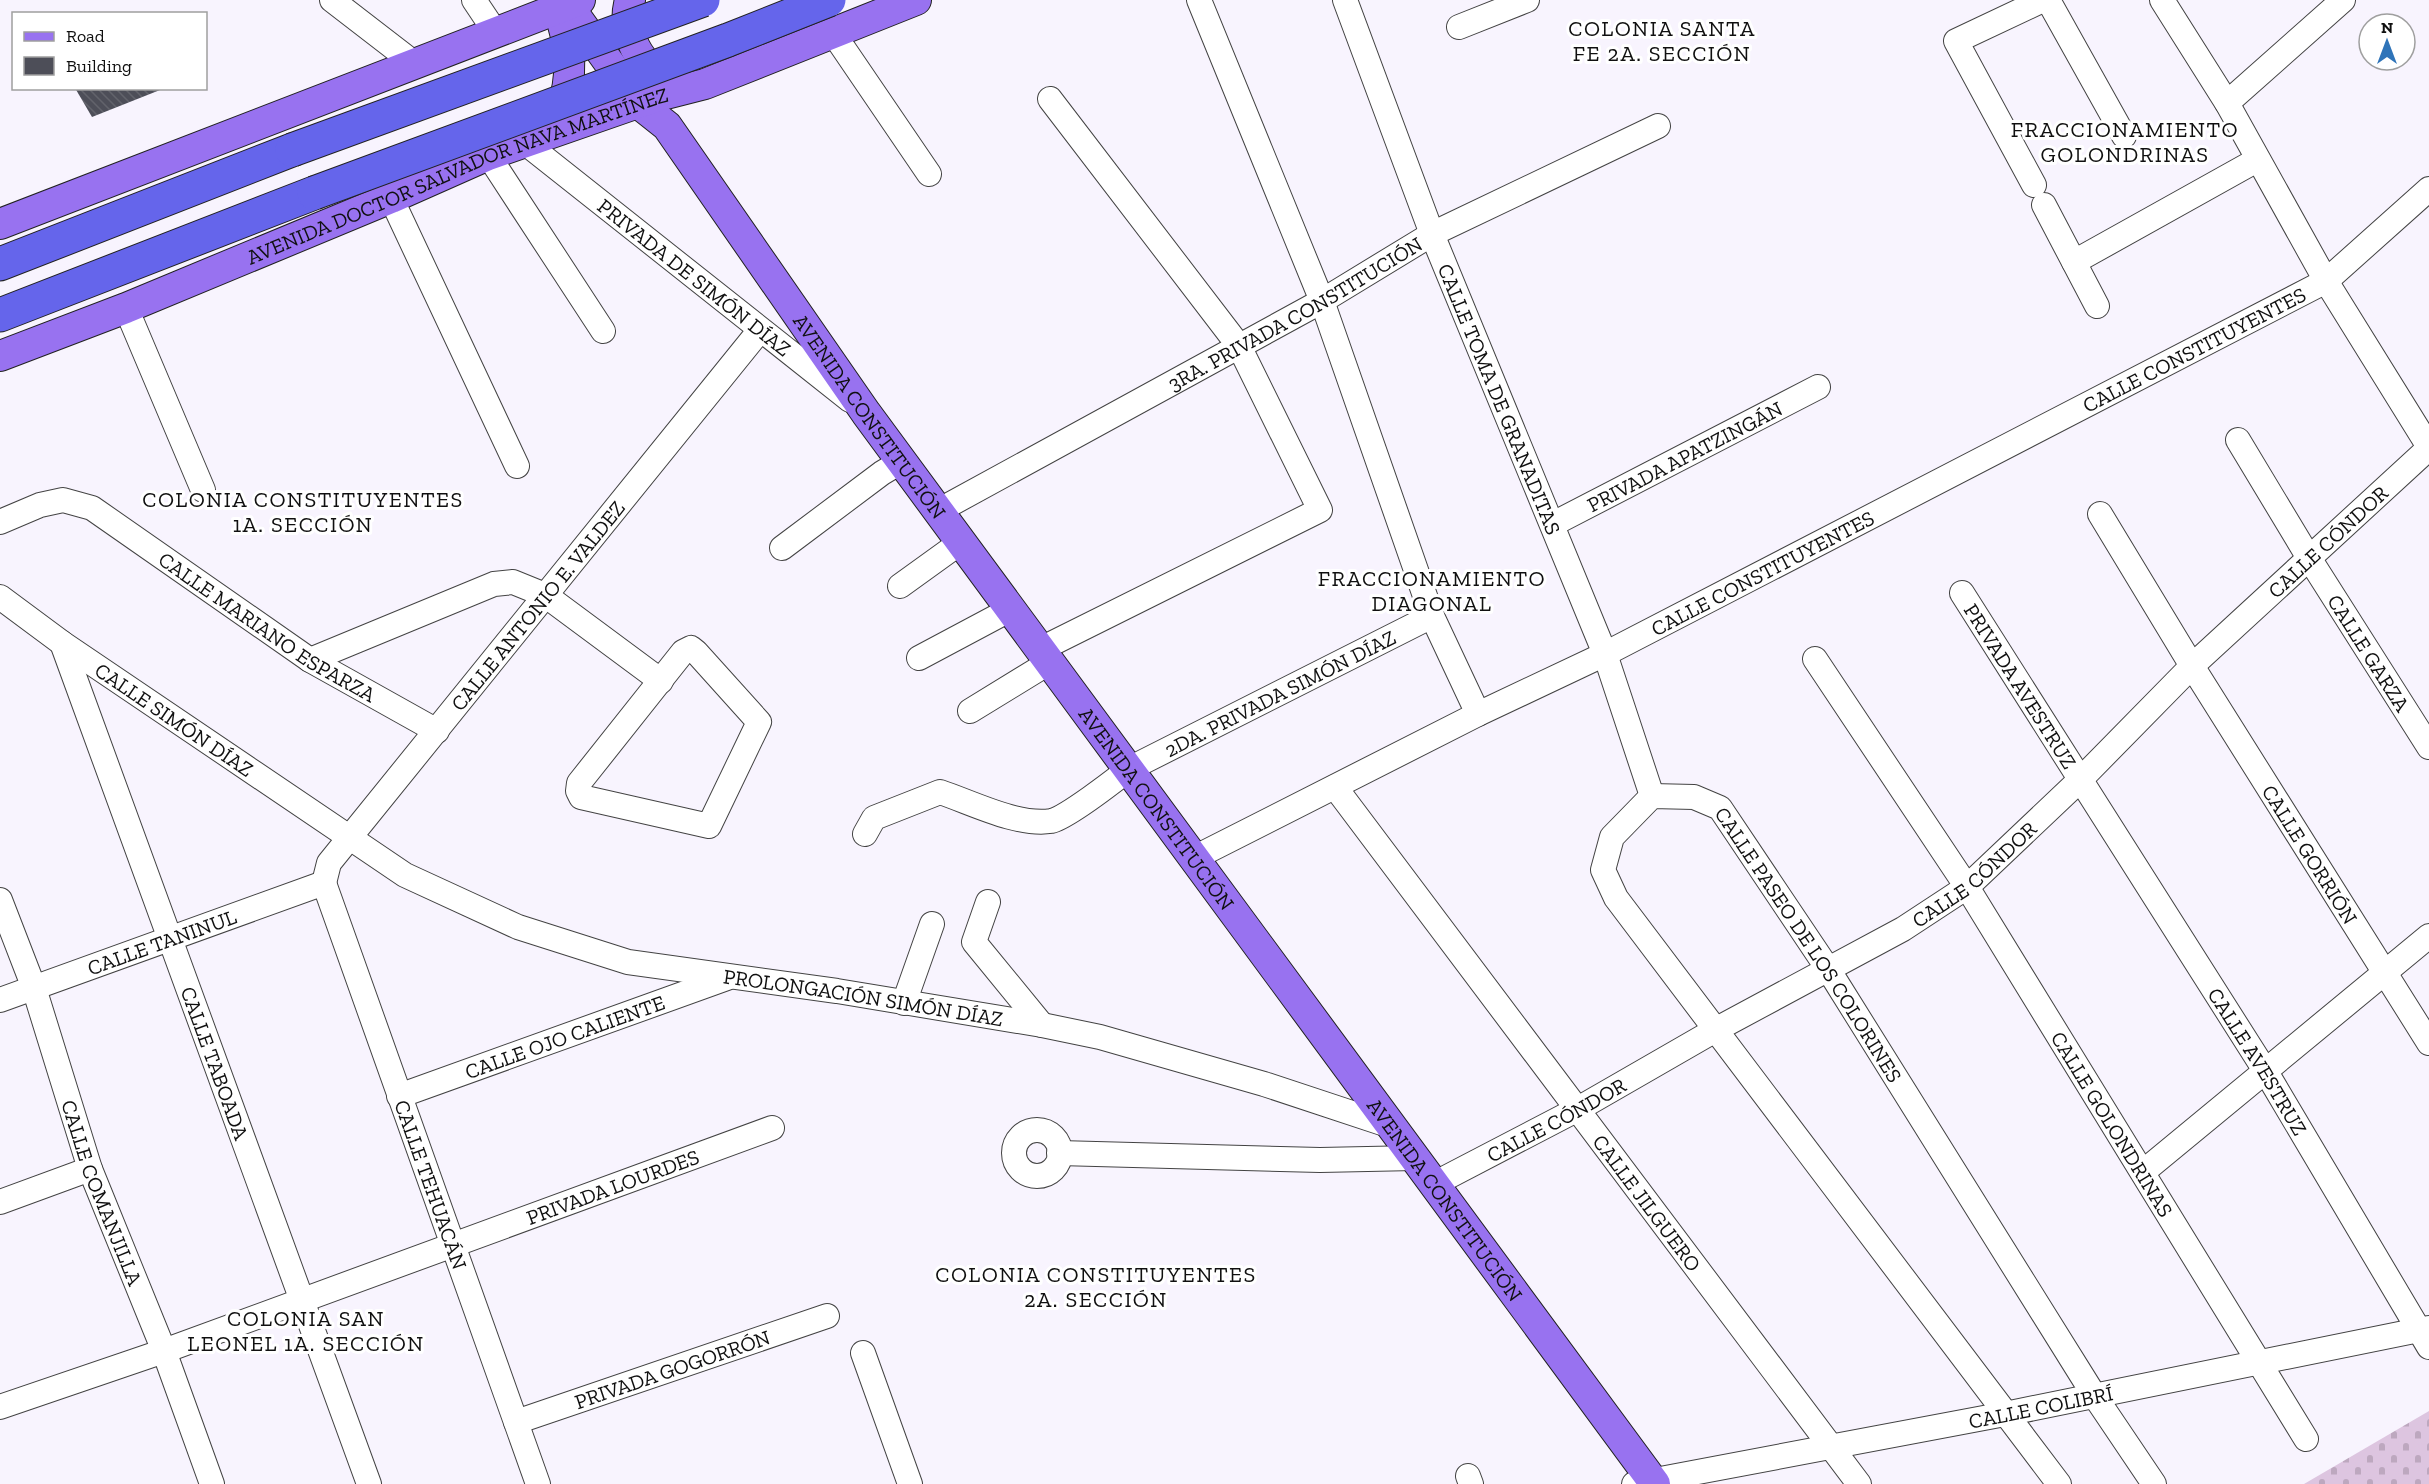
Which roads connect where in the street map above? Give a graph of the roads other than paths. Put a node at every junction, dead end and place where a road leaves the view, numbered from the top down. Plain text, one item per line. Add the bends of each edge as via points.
1 (332, 0) edge
2 (474, 0) edge
3 (630, 0) edge
4 (704, 0) edge
5 (829, 0) edge
6 (916, 0) edge
7 (1198, 0) edge
8 (1345, 0) edge
9 (1527, 0) edge
10 (2043, 0) edge
11 (2048, 0) edge
12 (2162, 0) edge
13 (2343, 0) edge
14 (563, 4) edge
15 (1459, 27) dead end
16 (496, 33) junction
17 (834, 33) junction
18 (415, 64) junction
19 (705, 84) junction
20 (1050, 99) dead end
21 (648, 100) junction
22 (2228, 104) junction
23 (1658, 126) dead end
24 (2124, 136) dead end
25 (533, 138) junction
26 (488, 154) junction
27 (2258, 160) junction
28 (929, 174) dead end
29 (2429, 189) edge
30 (391, 198) junction
31 (0, 224) edge
32 (1432, 234) junction
33 (2074, 262) junction
34 (0, 264) edge
35 (2326, 281) junction
36 (1322, 301) junction
37 (2097, 306) dead end
38 (126, 308) junction
39 (0, 315) edge
40 (760, 330) junction
41 (603, 331) dead end
42 (1239, 346) junction
43 (0, 356) edge
44 (1818, 387) dead end
45 (866, 413) junction
46 (2238, 440) dead end
47 (2429, 447) edge
48 (902, 461) junction
49 (517, 466) dead end
50 (203, 489) dead end
51 (939, 511) junction
52 (2100, 514) dead end
53 (0, 522) edge
54 (1553, 524) junction
55 (961, 542) junction
56 (782, 548) dead end
57 (2309, 558) junction
58 (900, 586) dead end
59 (1962, 593) dead end
60 (545, 595) junction
61 (0, 597) edge
62 (1011, 609) junction
63 (1432, 616) junction
64 (62, 643) junction
65 (1605, 654) junction
66 (1045, 656) junction
67 (919, 658) dead end
68 (1815, 659) dead end
69 (310, 660) junction
70 (2192, 666) junction
71 (661, 681) junction
72 (970, 711) dead end
73 (1478, 714) junction
74 (437, 731) junction
75 (2429, 747) edge
76 (1129, 769) junction
77 (2082, 778) junction
78 (1335, 787) junction
79 (1652, 796) junction
80 (865, 834) dead end
81 (350, 839) junction
82 (1194, 858) junction
83 (324, 884) junction
84 (1967, 887) junction
85 (0, 900) edge
86 (988, 902) dead end
87 (932, 924) dead end
88 (2429, 936) edge
89 (170, 938) junction
90 (1828, 969) junction
91 (2384, 973) junction
92 (729, 977) junction
93 (34, 988) junction
94 (0, 1000) edge
95 (904, 1003) junction
96 (1042, 1025) junction
97 (1716, 1029) junction
98 (2429, 1043) edge
99 (2266, 1072) junction
100 (399, 1096) junction
101 (1578, 1109) junction
102 (1391, 1126) junction
103 (772, 1128) dead end
104 (1059, 1153) dead end
105 (1415, 1158) junction
106 (90, 1169) junction
107 (2143, 1172) junction
108 (1434, 1184) junction
109 (0, 1202) edge
110 (453, 1245) junction
111 (302, 1301) junction
112 (827, 1316) dead end
113 (2426, 1335) edge
114 (164, 1351) junction
115 (862, 1353) dead end
116 (2259, 1361) junction
117 (2094, 1395) junction
118 (0, 1407) edge
119 (2005, 1414) junction
120 (516, 1422) junction
121 (2306, 1439) dead end
122 (1832, 1447) junction
123 (1647, 1483) edge
124 (212, 1484) edge
125 (369, 1484) edge
126 (538, 1484) edge
127 (910, 1484) edge
128 (1858, 1484) edge
129 (2059, 1484) edge
130 (2154, 1484) edge

1 - 18 street
2 - 16 street
3 - 19 main road via 628,30 635,49 648,65 664,76
4 - 34 highway, bridge via 292,150
5 - 39 highway, AVENIDA DOCTOR SALVADOR NAVA MARTÍNEZ, bridge
6 - 17 main road, AVENIDA DOCTOR SALVADOR NAVA MARTÍNEZ
7 - 36 street
8 - 32 street, CALLE TOMA DE GRANADITAS
9 - 15 street
10 - 33 street via 1956,42
11 - 24 street
12 - 22 street
13 - 22 street
14 - 16 main road
14 - 21 main road, AVENIDA CONSTITUCIÓN
14 - 25 main road via 570,55 568,80 561,111
16 - 18 main road
17 - 19 main road, AVENIDA DOCTOR SALVADOR NAVA MARTÍNEZ
17 - 28 street
18 - 31 main road
19 - 21 main road, AVENIDA DOCTOR SALVADOR NAVA MARTÍNEZ
20 - 42 street
21 - 25 main road, AVENIDA DOCTOR SALVADOR NAVA MARTÍNEZ
21 - 45 main road, AVENIDA CONSTITUCIÓN
22 - 27 street
23 - 32 street, 3RA. PRIVADA CONSTITUCIÓN
25 - 26 main road, AVENIDA DOCTOR SALVADOR NAVA MARTÍNEZ
25 - 40 street, PRIVADA DE SIMÓN DÍAZ
26 - 30 main road, AVENIDA DOCTOR SALVADOR NAVA MARTÍNEZ
26 - 41 street
27 - 33 street
27 - 35 street
29 - 35 street, CALLE CONSTITUYENTES
30 - 38 main road, AVENIDA DOCTOR SALVADOR NAVA MARTÍNEZ
30 - 49 street
32 - 36 street, 3RA. PRIVADA CONSTITUCIÓN
32 - 54 street, CALLE TOMA DE GRANADITAS
33 - 37 street
35 - 47 street
35 - 65 street, CALLE CONSTITUYENTES
36 - 42 street, 3RA. PRIVADA CONSTITUCIÓN
36 - 63 street
38 - 43 main road, AVENIDA DOCTOR SALVADOR NAVA MARTÍNEZ
38 - 50 street
40 - 45 street, PRIVADA DE SIMÓN DÍAZ
40 - 60 street, CALLE ANTONIO E. VALDEZ
42 - 51 street, 3RA. PRIVADA CONSTITUCIÓN
42 - 66 street via 1320,510
44 - 54 street, PRIVADA APATZINGÁN
45 - 48 main road, AVENIDA CONSTITUCIÓN
46 - 57 street, CALLE GARZA
47 - 57 street, CALLE CÓNDOR
48 - 51 main road, AVENIDA CONSTITUCIÓN
48 - 56 street
51 - 55 main road, AVENIDA CONSTITUCIÓN
52 - 70 street, CALLE GORRIÓN
53 - 69 street, CALLE MARIANO ESPARZA via 63,500 92,508
54 - 65 street, CALLE TOMA DE GRANADITAS
55 - 58 street
55 - 62 main road, AVENIDA CONSTITUCIÓN
57 - 70 street, CALLE CÓNDOR
57 - 75 street, CALLE GARZA
59 - 77 street, PRIVADA AVESTRUZ
60 - 69 street via 513,582 494,584
60 - 71 street
60 - 74 street, CALLE ANTONIO E. VALDEZ
61 - 64 street, CALLE SIMÓN DÍAZ
62 - 66 main road, AVENIDA CONSTITUCIÓN
62 - 67 street
63 - 73 street
63 - 76 street, 2DA. PRIVADA SIMÓN DÍAZ
64 - 81 street, CALLE SIMÓN DÍAZ
64 - 89 street, CALLE TABOADA
65 - 73 street, CALLE CONSTITUYENTES
65 - 79 street, CALLE TOMA DE GRANADITAS
66 - 72 street
66 - 76 main road, AVENIDA CONSTITUCIÓN
68 - 84 street, CALLE GOLONDRINAS
69 - 74 street, CALLE MARIANO ESPARZA
70 - 77 street, CALLE CÓNDOR
70 - 91 street, CALLE GORRIÓN
71 - 71 street via 579,783 578,791 581,797 709,826 759,722 690,648
73 - 78 street, CALLE CONSTITUYENTES
74 - 81 street, CALLE ANTONIO E. VALDEZ
76 - 80 street, 2DA. PRIVADA SIMÓN DÍAZ via 1054,821 1024,821 940,792 874,818
76 - 82 main road, AVENIDA CONSTITUCIÓN
77 - 84 street, CALLE CÓNDOR
77 - 99 street, CALLE AVESTRUZ
78 - 82 street, CALLE CONSTITUYENTES
78 - 101 street, CALLE JILGUERO
79 - 90 street, CALLE PASEO DE LOS COLORINES via 1694,797 1720,808
79 - 97 street via 1612,837 1603,870 1616,898
81 - 83 street, CALLE ANTONIO E. VALDEZ via 329,863
81 - 92 street, PROLONGACIÓN SIMÓN DÍAZ via 405,874 518,927 628,962
82 - 102 main road, AVENIDA CONSTITUCIÓN
83 - 89 street, CALLE TANINUL
83 - 100 street, CALLE TEHUACÁN
84 - 90 street, CALLE CÓNDOR via 1903,929
84 - 107 street, CALLE GOLONDRINAS
85 - 93 street, CALLE COMANJILLA
86 - 96 street via 974,942
87 - 95 street
88 - 91 street
89 - 93 street, CALLE TANINUL
89 - 111 street, CALLE TABOADA
90 - 97 street, CALLE CÓNDOR
90 - 117 street, CALLE PASEO DE LOS COLORINES
91 - 98 street, CALLE GORRIÓN
91 - 99 street
92 - 95 street, PROLONGACIÓN SIMÓN DÍAZ
92 - 100 street, CALLE OJO CALIENTE
93 - 94 street, CALLE TANINUL
93 - 106 street, CALLE COMANJILLA
95 - 96 street, PROLONGACIÓN SIMÓN DÍAZ
96 - 102 street, PROLONGACIÓN SIMÓN DÍAZ via 1100,1037 1264,1084
97 - 101 street, CALLE CÓNDOR
97 - 119 street
99 - 107 street
99 - 113 street, CALLE AVESTRUZ
100 - 110 street, CALLE TEHUACÁN
101 - 108 street, CALLE CÓNDOR
101 - 122 street, CALLE JILGUERO
102 - 105 main road, AVENIDA CONSTITUCIÓN
103 - 110 street, PRIVADA LOURDES
104 - 105 street via 1320,1160
105 - 108 main road, AVENIDA CONSTITUCIÓN
106 - 109 street
106 - 114 street, CALLE COMANJILLA
107 - 116 street, CALLE GOLONDRINAS
108 - 123 main road, AVENIDA CONSTITUCIÓN
110 - 111 street, PRIVADA LOURDES
110 - 120 street, CALLE TEHUACÁN
111 - 114 street, PRIVADA LOURDES
111 - 125 street, CALLE TABOADA
112 - 120 street, PRIVADA GOGORRÓN
113 - 116 street, CALLE COLIBRÍ
114 - 118 street, PRIVADA LOURDES
114 - 124 street, CALLE COMANJILLA
115 - 127 street
116 - 117 street, CALLE COLIBRÍ
116 - 121 street, CALLE GOLONDRINAS
117 - 119 street, CALLE COLIBRÍ
117 - 130 street, CALLE PASEO DE LOS COLORINES
119 - 122 street, CALLE COLIBRÍ
119 - 129 street
120 - 126 street, CALLE TEHUACÁN
122 - 123 street, CALLE COLIBRÍ
122 - 128 street, CALLE JILGUERO

